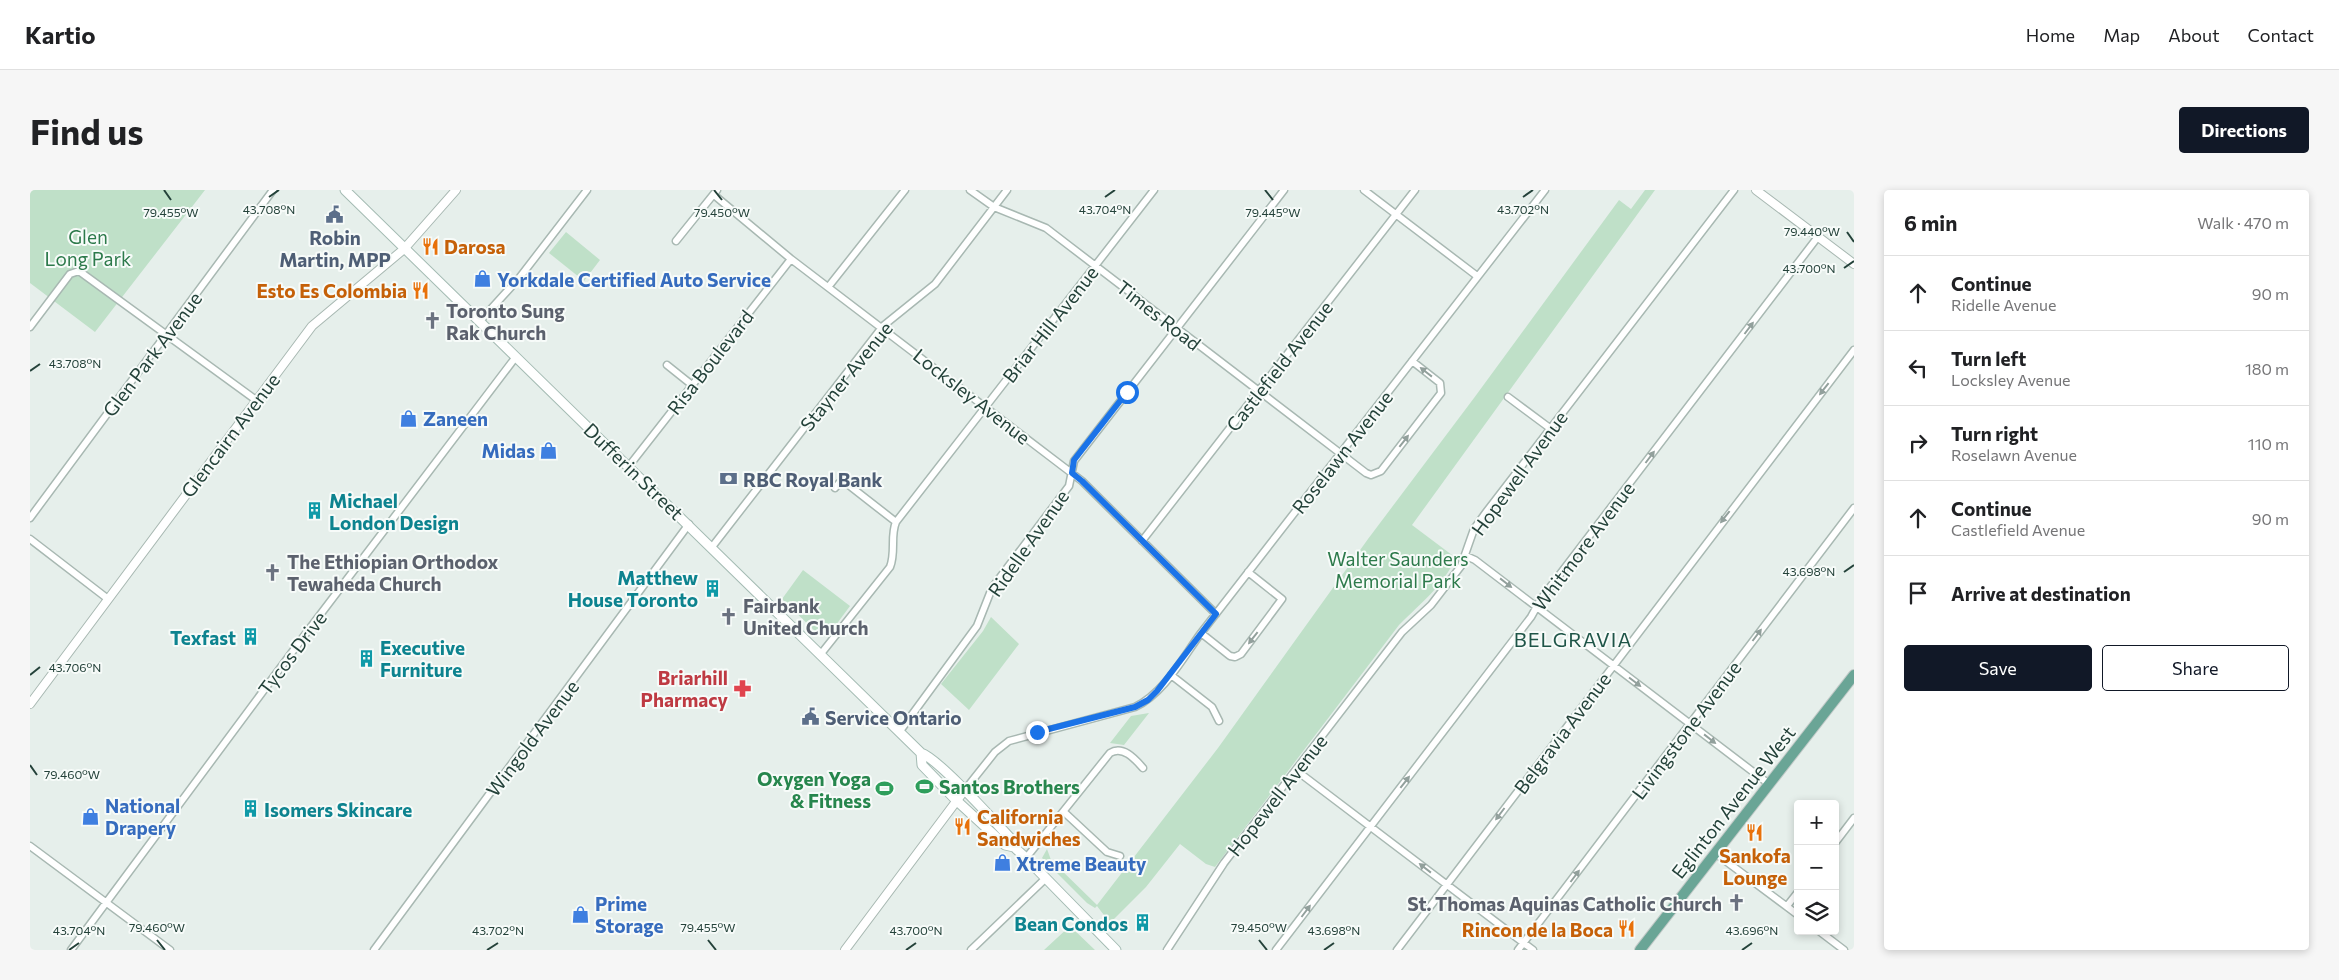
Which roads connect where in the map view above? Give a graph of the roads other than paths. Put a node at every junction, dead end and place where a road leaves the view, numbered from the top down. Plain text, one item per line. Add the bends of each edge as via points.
1 (273, 190) edge
2 (345, 190) edge
3 (456, 190) edge
4 (587, 190) edge
5 (905, 190) edge
6 (970, 190) edge
7 (1007, 190) edge
8 (1154, 190) edge
9 (1284, 190) edge
10 (1364, 190) edge
11 (1415, 190) edge
12 (1545, 190) edge
13 (1734, 190) edge
14 (1756, 190) edge
15 (716, 192) edge
16 (994, 207) junction
17 (1396, 215) junction
18 (1818, 238) junction
19 (676, 241) dead end
20 (404, 249) junction
21 (791, 259) junction
22 (1854, 264) edge
23 (1095, 266) junction
24 (1477, 276) junction
25 (829, 286) junction
26 (480, 321) junction
27 (882, 326) junction
28 (30, 327) edge
29 (1176, 329) junction
30 (166, 334) junction
31 (1854, 350) edge
32 (515, 358) junction
33 (1412, 361) junction
34 (666, 365) dead end
35 (692, 385) junction
36 (1259, 392) junction
37 (1508, 397) dead end
38 (256, 400) junction
39 (986, 407) junction
40 (1551, 429) junction
41 (1340, 454) junction
42 (629, 466) junction
43 (1072, 473) junction
44 (835, 488) dead end
45 (1854, 508) edge
46 (30, 518) edge
47 (896, 522) junction
48 (689, 524) junction
49 (30, 539) edge
50 (1142, 541) junction
51 (712, 547) junction
52 (1466, 556) junction
53 (1248, 572) junction
54 (108, 599) junction
55 (1536, 607) junction
56 (1216, 614) junction
57 (1201, 633) junction
58 (820, 654) junction
59 (1613, 665) junction
60 (1171, 675) junction
61 (1854, 675) edge
62 (30, 704) edge
63 (1219, 721) dead end
64 (1691, 724) junction
65 (900, 731) junction
66 (921, 753) junction
67 (1144, 768) dead end
68 (1297, 771) junction
69 (1768, 784) junction
70 (964, 791) junction
71 (957, 801) junction
72 (1064, 812) junction
73 (1854, 818) edge
74 (1371, 826) junction
75 (1839, 838) edge
76 (30, 846) edge
77 (1014, 847) junction
78 (1715, 853) junction
79 (1120, 856) dead end
80 (1026, 858) junction
81 (1045, 879) junction
82 (1447, 884) junction
83 (1794, 897) edge
84 (108, 904) junction
85 (1787, 906) junction
86 (1794, 912) edge
87 (1824, 935) edge
88 (1524, 943) junction
89 (72, 950) edge
90 (170, 950) edge
91 (374, 950) edge
92 (846, 950) edge
93 (971, 950) edge
94 (1116, 950) edge
95 (1168, 950) edge
96 (1276, 950) edge
97 (1397, 950) edge
98 (1518, 950) edge
99 (1533, 950) edge
100 (1640, 950) edge
101 (1844, 950) edge

1 - 30 street, Glen Park Avenue
2 - 20 main road, Dufferin Street
3 - 20 street, Glencairn Avenue
4 - 26 street via 520,277
5 - 25 street
6 - 16 street, Times Road
7 - 16 street, Stayner Avenue
8 - 23 street, Briar Hill Avenue
9 - 29 street, Ridelle Avenue
10 - 17 street
11 - 17 street, Castlefield Avenue
12 - 24 street, Roselawn Avenue
13 - 40 street, Hopewell Avenue
14 - 18 street
15 - 19 street
15 - 21 street, Locksley Avenue
16 - 23 street, Times Road via 1046,228
16 - 27 street, Stayner Avenue via 935,284
17 - 24 street
17 - 36 street, Castlefield Avenue
18 - 22 street
55 -> 18 street, Whitmore Avenue
20 - 26 main road, Dufferin Street
20 - 38 street, Glencairn Avenue via 312,326
21 - 25 street, Locksley Avenue
21 - 35 street, Risa Boulevard
23 - 29 street, Times Road
23 - 39 street, Briar Hill Avenue
24 - 33 street, Roselawn Avenue
25 - 27 street, Locksley Avenue
26 - 32 main road, Dufferin Street
27 - 39 street, Locksley Avenue
27 - 51 street, Stayner Avenue
28 - 30 street via 70,274 79,271
29 - 36 street, Times Road
29 - 43 street, Ridelle Avenue via 1074,460
30 - 38 street
30 - 46 street, Glen Park Avenue
31 -> 59 street, Belgravia Avenue
32 - 42 main road, Dufferin Street
32 - 84 street, Tycos Drive via 307,632
33 - 41 street, Roselawn Avenue
41 -> 33 street, Times Road via 1371,475 1381,471 1441,393 1440,383
34 - 35 street
35 - 42 street, Risa Boulevard
36 - 41 street, Times Road
36 - 50 street, Castlefield Avenue
37 - 40 street
38 - 54 street, Glencairn Avenue
39 - 43 street, Locksley Avenue
39 - 47 street, Briar Hill Avenue
40 - 52 street, Hopewell Avenue via 1474,529
41 - 53 street, Roselawn Avenue
42 - 48 main road, Dufferin Street
43 - 50 street, Locksley Avenue
43 - 65 street, Ridelle Avenue via 1069,486 992,588 977,626
44 - 47 street via 839,483 846,483
64 -> 45 street, Livingstone Avenue
47 - 58 street via 894,556 890,567
48 - 51 main road, Dufferin Street
48 - 91 street, Wingold Avenue
49 - 54 street
50 - 56 street, Locksley Avenue
51 - 58 main road, Dufferin Street
52 -> 55 street
52 - 68 street, Hopewell Avenue via 1442,591 1402,632
53 - 56 street, Roselawn Avenue
53 -> 57 street via 1282,599 1238,656 1230,656
54 - 62 street, Glencairn Avenue
55 - 59 street
74 -> 55 street, Whitmore Avenue
56 - 57 street, Roselawn Avenue
57 - 60 street, Roselawn Avenue
58 - 65 main road, Dufferin Street
59 -> 64 street
59 -> 82 street, Belgravia Avenue
60 - 63 street via 1212,707
60 - 70 street, Roselawn Avenue via 1148,700 1135,707 1009,741 995,752
61 - 69 main road, Eglinton Avenue West
64 -> 69 street
88 -> 64 street, Livingstone Avenue
65 - 66 main road, Dufferin Street
66 - 70 main road, Dufferin Street
66 - 71 main road, Dufferin Street via 922,765
67 - 72 street via 1116,749
68 - 74 street
68 - 95 street, Hopewell Avenue via 1219,871
69 - 78 main road, Eglinton Avenue West
70 - 71 street
70 - 77 main road, Dufferin Street via 1012,840
71 - 77 main road, Dufferin Street via 1005,845
71 - 92 street
72 - 79 street via 1107,852
72 - 80 street
73 - 75 street
82 -> 74 street
96 -> 74 street, Whitmore Avenue
76 - 84 street
77 - 80 main road, Dufferin Street
78 - 85 street
78 - 100 main road, Eglinton Avenue West
80 - 81 main road, Dufferin Street
81 - 93 street
81 - 94 main road, Dufferin Street
82 - 88 street
82 - 97 street, Belgravia Avenue
83 - 85 street
84 - 89 street, Tycos Drive
84 - 90 street
85 - 86 street
87 - 101 street
88 - 98 street, Livingstone Avenue
88 - 99 street

